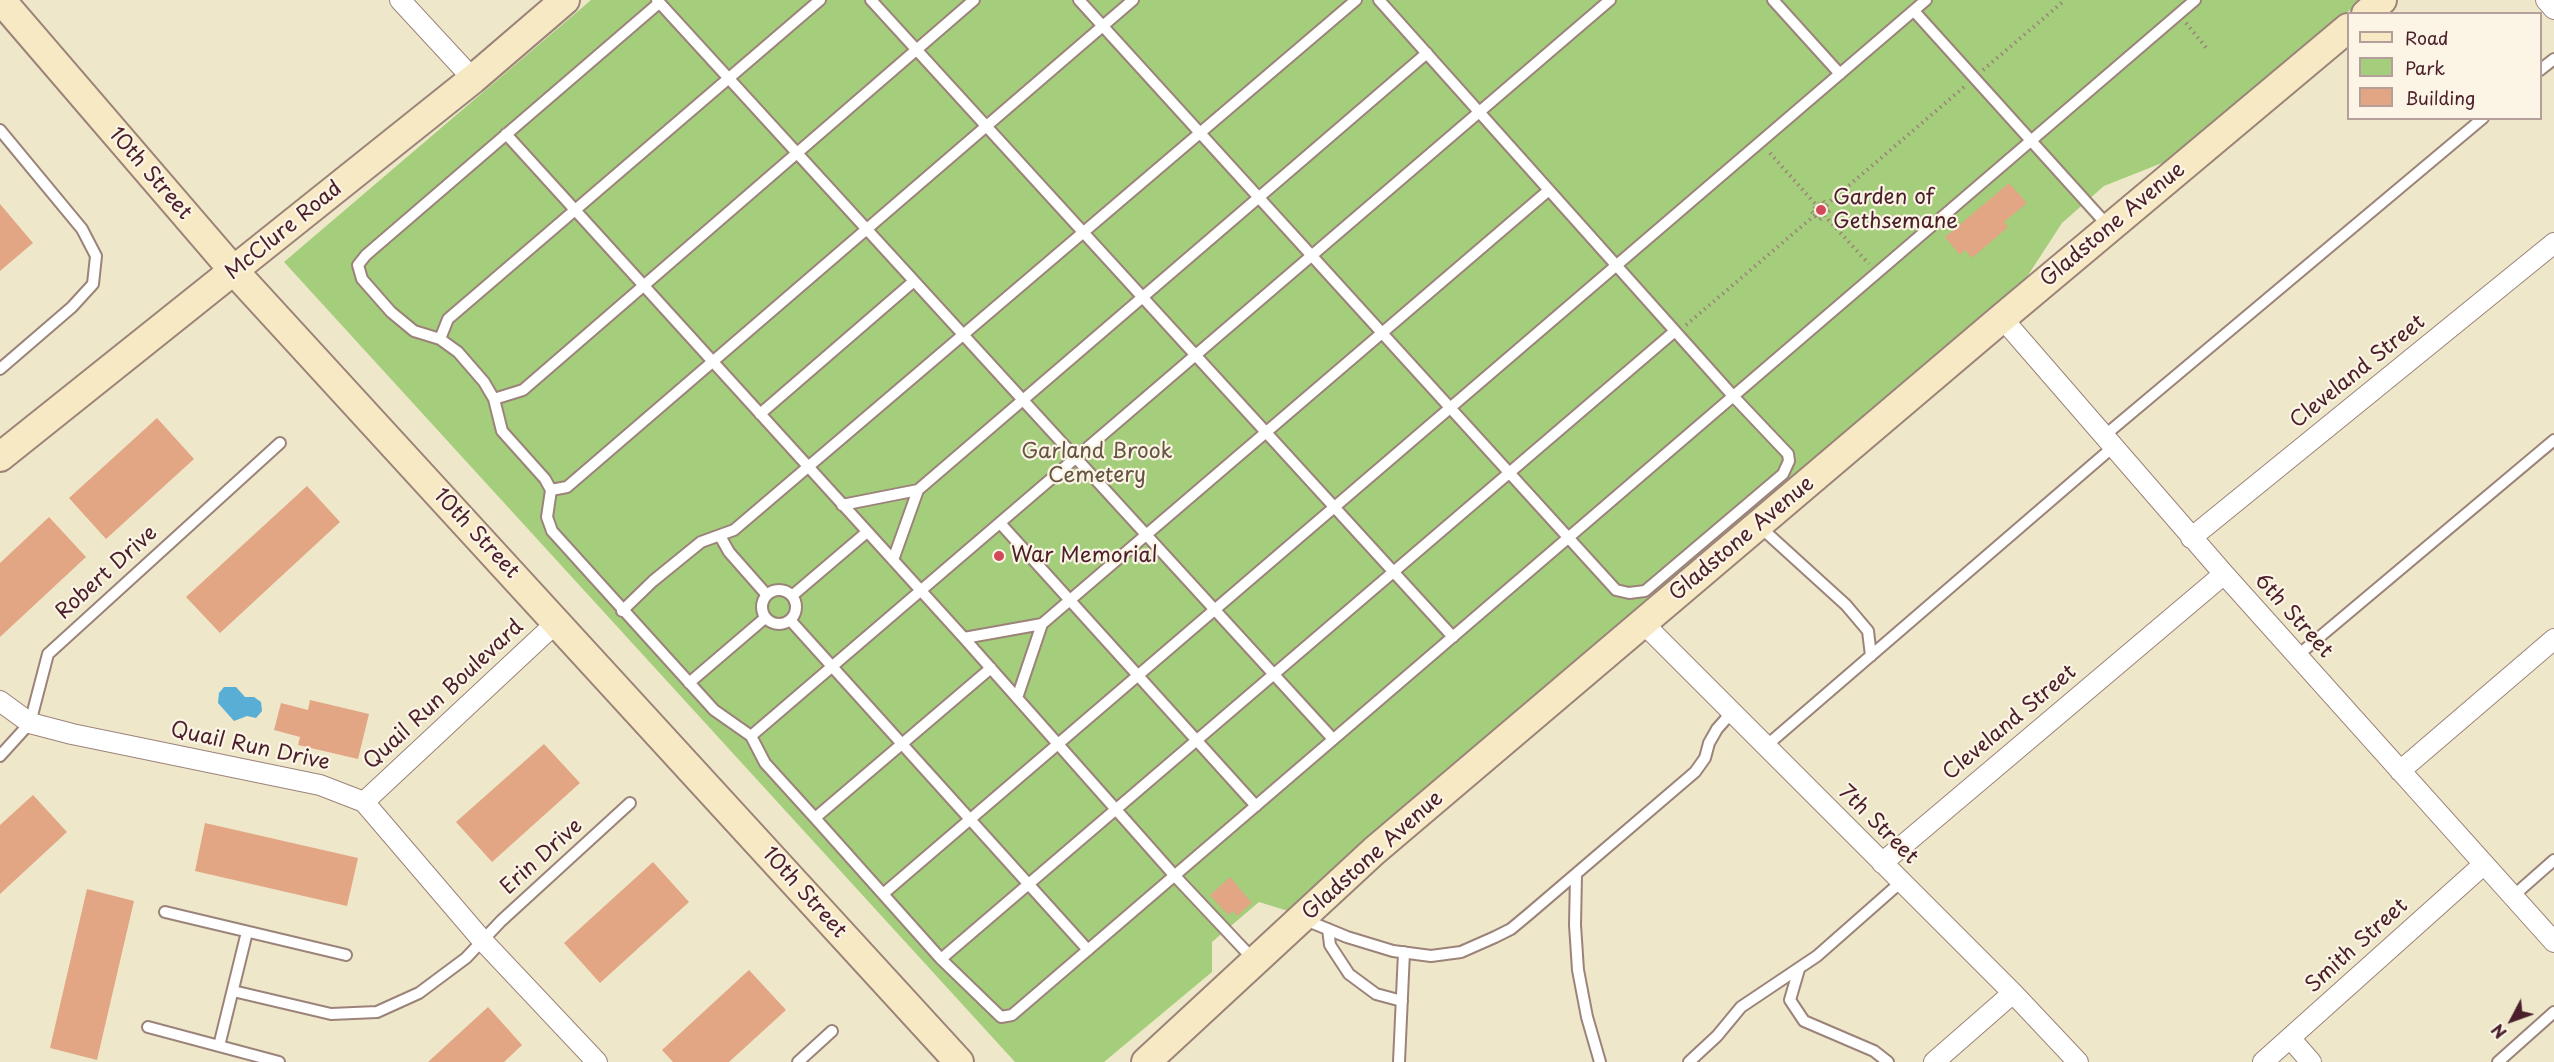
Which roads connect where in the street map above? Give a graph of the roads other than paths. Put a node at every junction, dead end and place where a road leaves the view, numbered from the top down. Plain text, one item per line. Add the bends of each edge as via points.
1 (1, 0) edge
2 (400, 0) edge
3 (565, 0) edge
4 (819, 0) edge
5 (871, 0) edge
6 (974, 0) edge
7 (1079, 0) edge
8 (1133, 0) edge
9 (1356, 0) edge
10 (1379, 0) edge
11 (1610, 0) edge
12 (1773, 0) edge
13 (1926, 0) edge
14 (2195, 0) edge
15 (2382, 0) edge
16 (2546, 0) edge
17 (658, 1) edge
18 (2554, 9) edge
19 (1914, 11) junction
20 (2368, 12) edge
21 (1103, 26) junction
22 (2347, 30) edge
23 (917, 50) junction
24 (1427, 53) junction
25 (2554, 59) edge
26 (2542, 69) edge
27 (1840, 74) junction
28 (728, 78) junction
29 (473, 79) junction
30 (1480, 112) junction
31 (2481, 120) edge
32 (987, 126) junction
33 (0, 130) edge
34 (1200, 132) junction
35 (506, 134) junction
36 (2031, 141) junction
37 (797, 153) junction
38 (1549, 190) junction
39 (1259, 197) junction
40 (574, 210) junction
41 (2109, 227) junction
42 (867, 229) junction
43 (1084, 232) junction
44 (2554, 243) edge
45 (1312, 256) junction
46 (1617, 266) junction
47 (234, 271) junction
48 (914, 281) junction
49 (644, 287) junction
50 (1143, 297) junction
51 (2002, 318) junction
52 (1675, 332) junction
53 (1383, 333) junction
54 (963, 335) junction
55 (440, 339) junction
56 (1196, 355) junction
57 (712, 362) junction
58 (0, 369) edge
59 (1734, 397) junction
60 (494, 399) junction
61 (1022, 400) junction
62 (1452, 408) junction
63 (760, 414) junction
64 (1266, 432) junction
65 (2554, 440) edge
66 (2109, 442) junction
67 (280, 443) dead end
68 (0, 457) edge
69 (1075, 459) junction
70 (808, 468) junction
71 (1510, 472) junction
72 (551, 490) junction
73 (918, 490) junction
74 (842, 505) junction
75 (1335, 507) junction
76 (1000, 524) junction
77 (1757, 525) junction
78 (867, 532) junction
79 (1147, 534) junction
80 (720, 536) junction
81 (1569, 538) junction
82 (2192, 538) junction
83 (893, 560) junction
84 (1394, 572) junction
85 (2224, 574) junction
86 (921, 591) junction
87 (766, 594) junction
88 (793, 595) junction
89 (1070, 601) junction
90 (622, 611) junction
91 (1215, 611) junction
92 (765, 618) junction
93 (791, 621) junction
94 (557, 622) junction
95 (1643, 622) junction
96 (1042, 624) junction
97 (1453, 637) junction
98 (964, 638) junction
99 (2554, 639) edge
100 (1871, 656) junction
101 (2297, 657) junction
102 (832, 667) junction
103 (991, 668) junction
104 (1274, 675) junction
105 (1138, 676) junction
106 (689, 683) junction
107 (1017, 698) junction
108 (0, 701) edge
109 (1732, 712) junction
110 (30, 723) junction
111 (751, 736) junction
112 (1333, 740) junction
113 (1197, 741) junction
114 (902, 744) junction
115 (1059, 744) junction
116 (1766, 746) junction
117 (0, 756) edge
118 (2400, 771) junction
119 (364, 802) junction
120 (630, 803) dead end
121 (1256, 806) junction
122 (1117, 809) junction
123 (815, 818) junction
124 (970, 820) junction
125 (2554, 860) edge
126 (1882, 863) junction
127 (2483, 865) junction
128 (1174, 875) junction
129 (1575, 875) junction
130 (1901, 882) junction
131 (1029, 884) junction
132 (883, 894) junction
133 (2512, 897) junction
134 (165, 912) dead end
135 (1316, 924) junction
136 (247, 932) junction
137 (482, 940) junction
138 (2554, 942) edge
139 (1088, 950) junction
140 (1404, 952) junction
141 (346, 955) dead end
142 (941, 959) junction
143 (1256, 963) junction
144 (1799, 969) junction
145 (233, 991) junction
146 (2013, 993) junction
147 (1401, 1001) junction
148 (2554, 1012) edge
149 (148, 1027) dead end
150 (832, 1031) dead end
151 (2290, 1038) junction
152 (219, 1046) junction
153 (589, 1059) edge
154 (279, 1062) edge
155 (798, 1062) edge
156 (959, 1062) edge
157 (1146, 1062) edge
158 (1399, 1062) edge
159 (1600, 1062) edge
160 (1689, 1062) edge
161 (1888, 1062) edge
162 (1934, 1062) edge
163 (2078, 1062) edge
164 (2263, 1062) edge
165 (2311, 1062) edge
166 (2498, 1062) edge

1 - 47 street, 10th Street
2 - 29 street
3 - 29 street, McClure Road
4 - 28 lane
5 - 23 lane
6 - 23 lane
7 - 21 lane
8 - 21 lane
9 - 34 lane
10 - 24 lane
11 - 30 lane
12 - 27 lane
13 - 19 lane
14 - 36 lane
15 - 20 street
16 - 18 street
17 - 28 lane
17 - 35 lane
19 - 27 lane
19 - 36 lane
21 - 32 lane
21 - 34 lane
22 - 41 street, Gladstone Avenue
23 - 32 lane
23 - 37 lane
24 - 30 lane
24 - 39 lane
25 - 26 lane
27 - 46 lane
28 - 37 lane
28 - 40 lane
29 - 47 street, McClure Road
30 - 38 lane
30 - 45 lane
31 - 66 lane
32 - 42 lane
32 - 43 lane
33 - 58 lane via 82,229 96,256 93,284 72,308
34 - 39 lane
34 - 43 lane
35 - 40 lane
35 - 55 lane via 358,265 362,279 391,312 414,331
36 - 41 lane
36 - 59 lane
37 - 42 lane
37 - 49 lane
38 - 46 lane
38 - 53 lane
39 - 45 lane
39 - 50 lane
40 - 49 lane
40 - 55 lane via 448,320
41 - 51 street, Gladstone Avenue
42 - 48 lane
42 - 57 lane
43 - 50 lane
43 - 54 lane
44 - 82 street, Cleveland Street
45 - 53 lane
45 - 56 lane
46 - 52 lane
46 - 62 lane
47 - 68 street, McClure Road
47 - 94 street, 10th Street
48 - 54 lane
48 - 63 lane
49 - 57 lane
49 - 60 lane via 523,390
50 - 56 lane
50 - 61 lane
51 - 66 street, 6th Street
51 - 77 street, Gladstone Avenue
52 - 59 lane
52 - 71 lane
53 - 62 lane
53 - 64 lane
54 - 61 lane
54 - 70 lane
55 - 60 lane via 458,352
56 - 64 lane
56 - 69 lane
57 - 63 lane
57 - 72 lane via 567,487
59 - 81 lane
59 - 81 lane via 1788,454 1783,474 1645,591 1616,590
60 - 72 lane via 502,431
61 - 69 lane
61 - 73 lane
62 - 71 lane
62 - 75 lane
63 - 70 lane
64 - 75 lane
64 - 79 lane
65 - 101 lane
66 - 82 street, 6th Street
66 - 100 lane
67 - 110 lane, Robert Drive via 48,654
69 - 76 lane
69 - 79 lane
70 - 74 lane
70 - 80 lane via 734,530
71 - 81 lane
71 - 84 lane
72 - 90 lane via 547,517 552,531
73 - 74 lane
73 - 83 lane
74 - 78 lane
75 - 84 lane
75 - 91 lane
76 - 86 lane
76 - 89 lane
77 - 95 street, Gladstone Avenue
77 - 100 lane via 1868,631
78 - 83 lane
78 - 88 lane
79 - 89 lane
79 - 91 lane
80 - 87 lane
80 - 90 lane via 701,542
81 - 97 lane
82 - 85 street, 6th Street
83 - 86 lane
84 - 97 lane
84 - 104 lane
85 - 101 street, 6th Street
85 - 126 street, Cleveland Street
86 - 98 lane
86 - 102 lane
87 - 88 lane via 780,589
87 - 92 lane via 761,606
88 - 93 lane via 797,609
89 - 96 lane
89 - 105 lane
90 - 106 lane
91 - 104 lane
91 - 105 lane
92 - 93 lane via 777,625
92 - 106 lane
93 - 102 lane
94 - 119 street, Quail Run Boulevard
94 - 156 street, 10th Street
95 - 109 street, 7th Street
95 - 135 street, Gladstone Avenue via 1374,851
96 - 98 lane
96 - 107 lane
97 - 112 lane
98 - 103 lane
99 - 118 street
100 - 116 lane
101 - 118 street, 6th Street
102 - 111 lane
102 - 114 lane
103 - 107 lane
103 - 114 lane
104 - 112 lane
104 - 113 lane
105 - 113 lane
105 - 115 lane
106 - 111 lane via 714,710
107 - 115 lane
108 - 110 street, Quail Run Drive
109 - 116 street, 7th Street
109 - 129 lane via 1716,729 1705,758 1695,771
110 - 117 lane, Robert Drive
110 - 119 street, Quail Run Drive via 320,785
111 - 123 lane via 765,763
112 - 121 lane
113 - 121 lane
113 - 122 lane
114 - 123 lane
114 - 124 lane
115 - 122 lane
115 - 124 lane
116 - 126 street, 7th Street
118 - 127 street, 6th Street
119 - 137 street, Quail Run Drive
120 - 137 lane, Erin Drive
121 - 128 lane
122 - 128 lane
122 - 131 lane
123 - 132 lane
124 - 131 lane
124 - 132 lane
125 - 133 lane
126 - 130 street, 7th Street
127 - 133 street, 6th Street
127 - 151 street, Smith Street
128 - 139 lane
128 - 143 lane
129 - 140 lane via 1510,929 1477,946 1447,955
129 - 159 lane via 1578,970
130 - 144 lane
130 - 146 street, 7th Street
131 - 139 lane
131 - 142 lane
132 - 142 lane
133 - 138 street, 6th Street
134 - 136 lane
135 - 140 lane
135 - 143 street, Gladstone Avenue
135 - 147 lane via 1349,974 1376,994
136 - 141 lane
136 - 145 lane
137 - 145 lane, Erin Drive via 466,958 419,993 377,1012 331,1014
137 - 153 street, Quail Run Drive
139 - 142 lane via 1012,1016 1001,1017
140 - 147 lane
143 - 157 street, Gladstone Avenue
144 - 160 lane via 1742,1007
144 - 161 lane via 1790,1000 1804,1021 1874,1051
145 - 152 lane
146 - 162 street
146 - 163 street, 7th Street
147 - 158 lane
148 - 166 lane
149 - 152 lane
150 - 155 lane
151 - 164 street, Smith Street
151 - 165 street
152 - 154 lane

